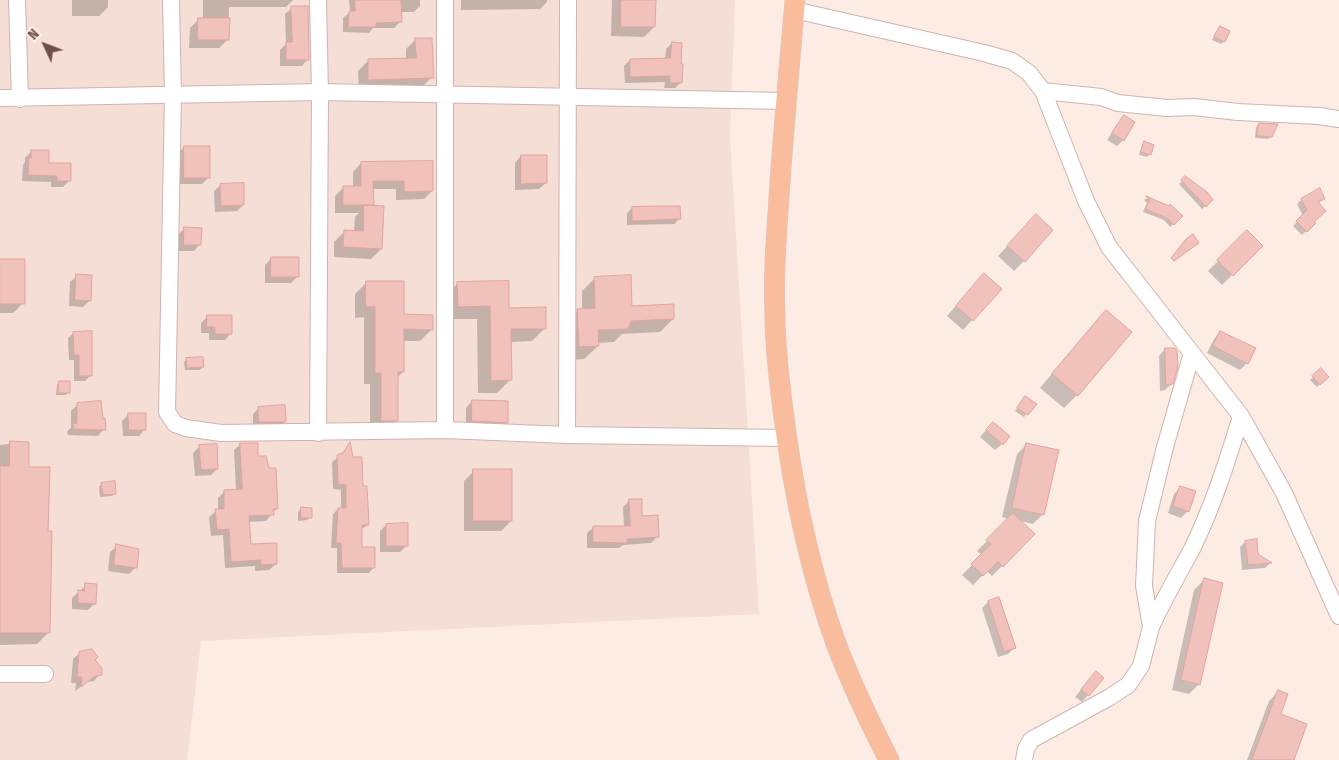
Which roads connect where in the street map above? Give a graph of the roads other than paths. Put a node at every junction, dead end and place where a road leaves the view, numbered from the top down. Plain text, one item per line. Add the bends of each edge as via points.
1 (17, 0) edge
2 (171, 0) edge
3 (318, 0) edge
4 (445, 0) edge
5 (568, 0) edge
6 (795, 5) edge
7 (1043, 91) junction
8 (320, 92) junction
9 (174, 95) junction
10 (445, 95) junction
11 (568, 96) junction
12 (0, 98) edge
13 (20, 98) junction
14 (786, 101) junction
15 (1339, 119) edge
16 (1192, 353) junction
17 (1241, 416) junction
18 (445, 430) junction
19 (318, 433) junction
20 (567, 435) junction
21 (786, 438) junction
22 (1339, 616) edge
23 (1151, 627) junction
24 (0, 674) edge
25 (45, 674) dead end
26 (889, 760) edge
27 (1024, 760) edge

1 - 13 street
2 - 9 street
3 - 8 street
4 - 10 street
5 - 11 street
6 - 7 street via 1012,61 1029,72
6 - 14 main road
7 - 15 street via 1167,108
7 - 16 street via 1086,201 1109,248
8 - 9 street
8 - 10 street
8 - 19 street
9 - 13 street
9 - 19 street via 166,412 175,424 221,433
10 - 11 street
10 - 18 street
11 - 14 street
11 - 20 street
12 - 13 street
14 - 21 main road via 774,298
16 - 17 street
16 - 23 street via 1164,447 1147,521 1144,586
17 - 22 street via 1284,493
17 - 23 street via 1222,480 1192,548
18 - 19 street
18 - 20 street
20 - 21 street
21 - 26 main road via 799,514 837,645
23 - 27 street via 1141,666 1128,685 1032,740
24 - 25 street

